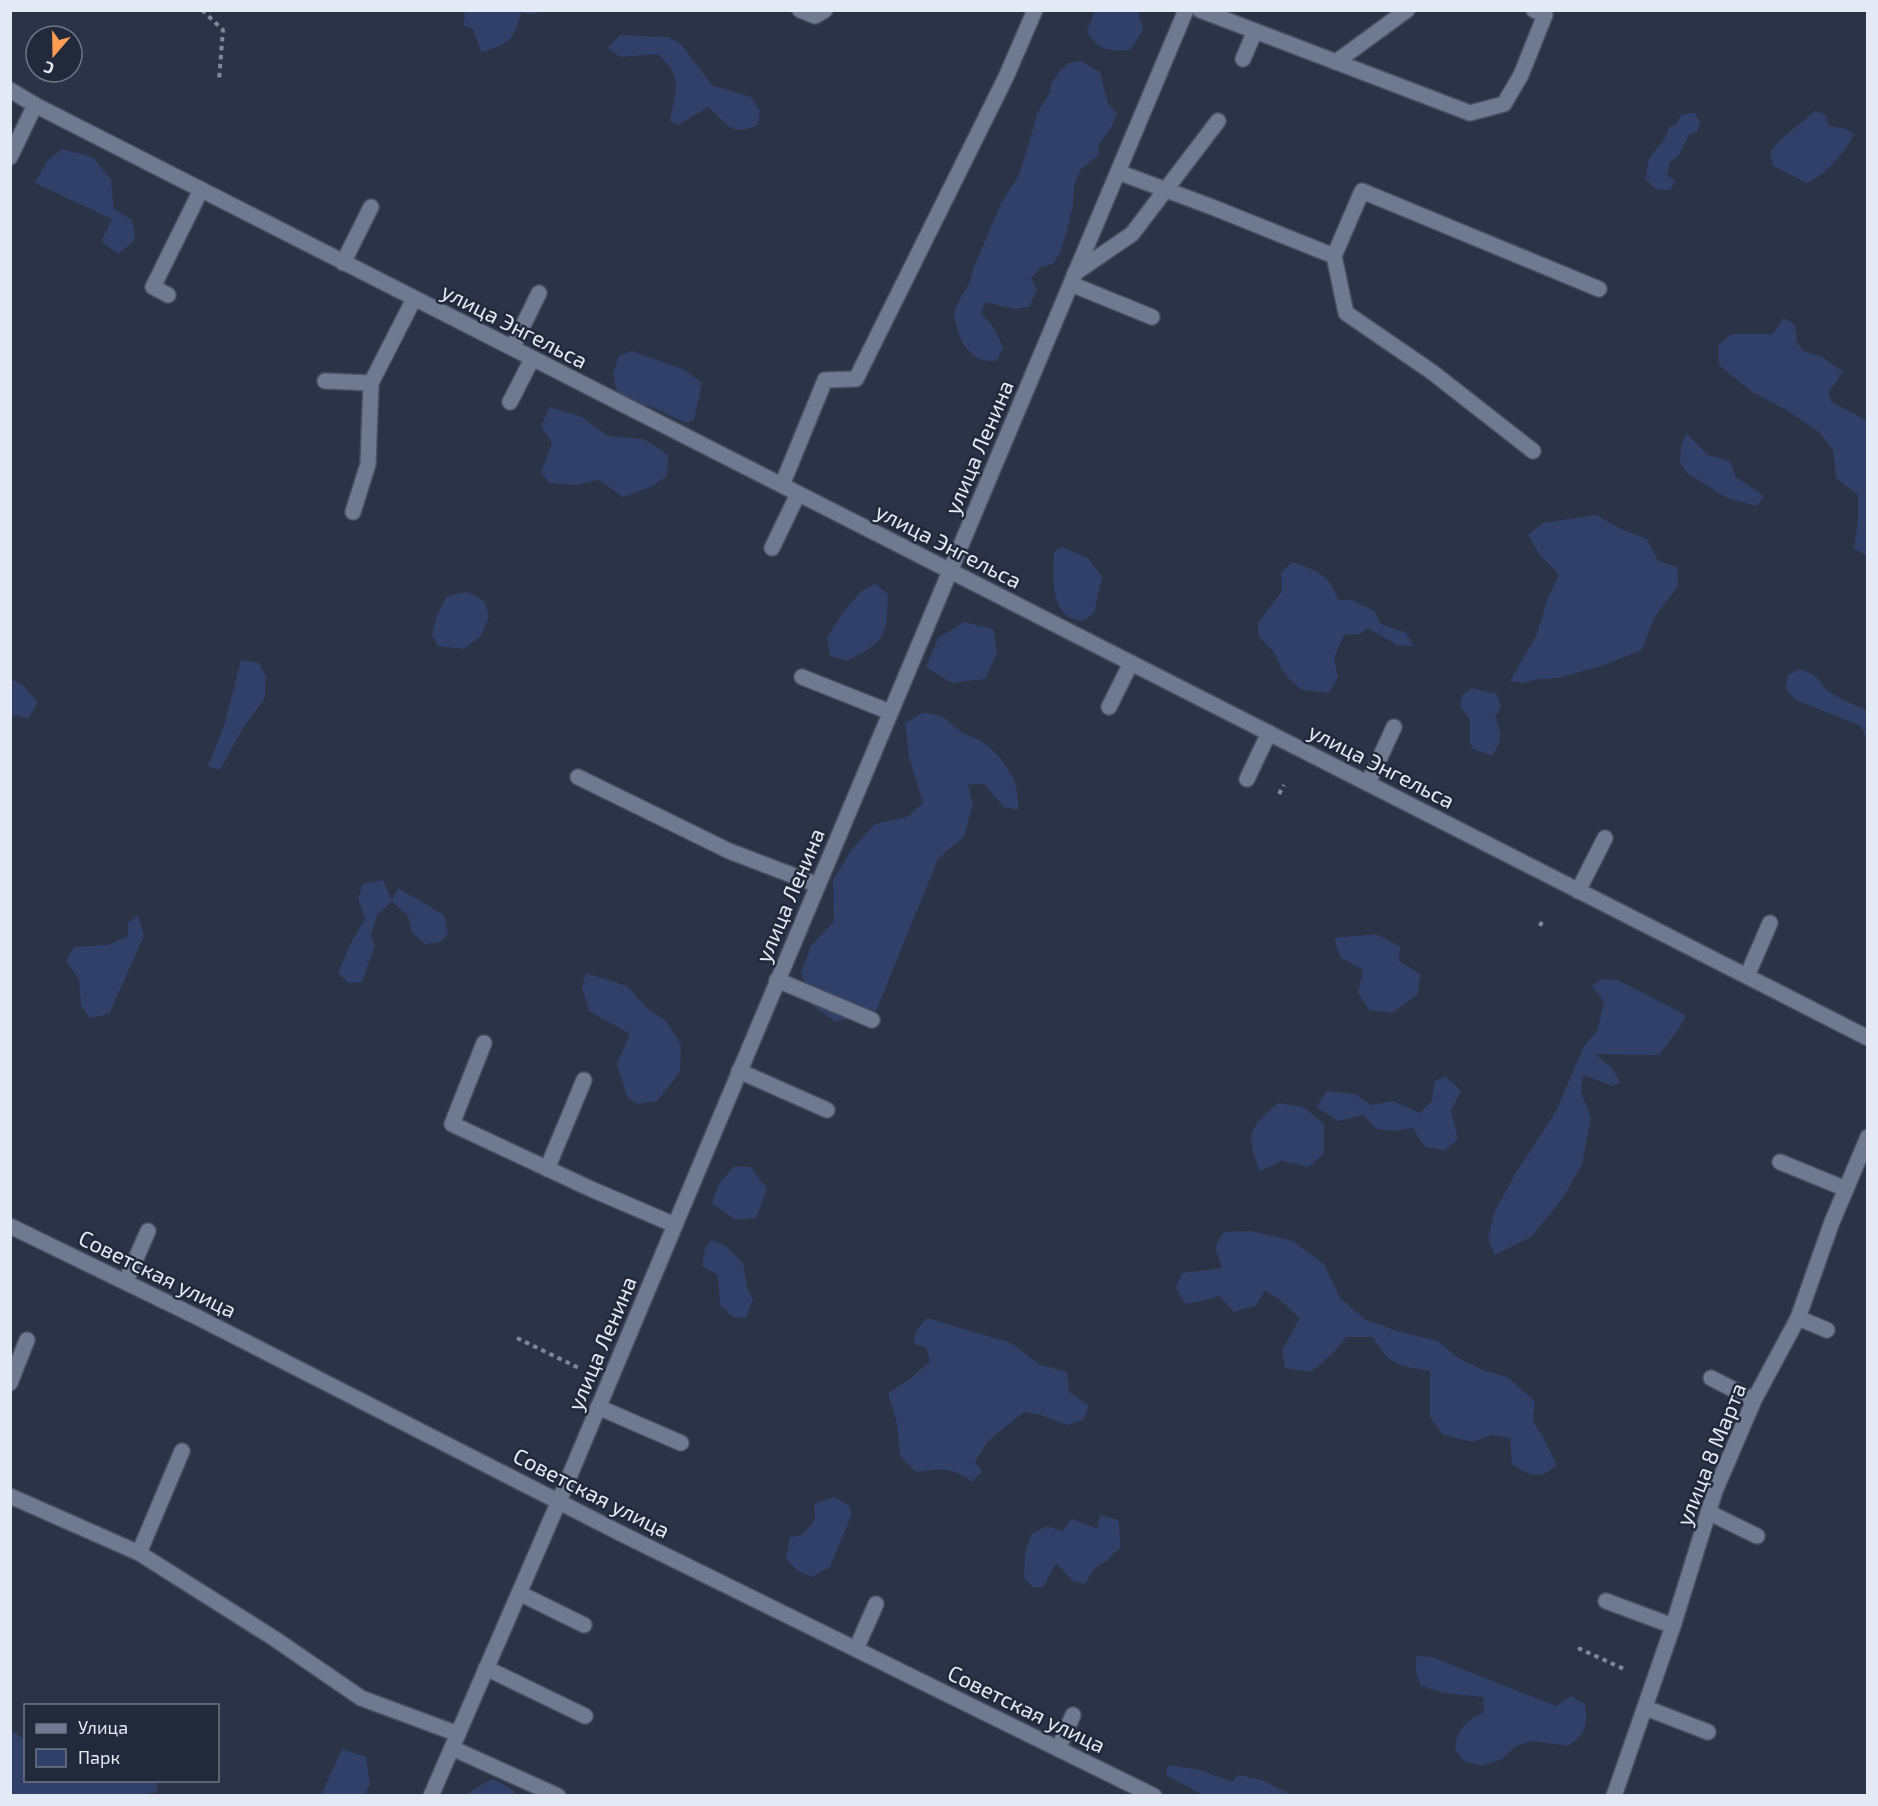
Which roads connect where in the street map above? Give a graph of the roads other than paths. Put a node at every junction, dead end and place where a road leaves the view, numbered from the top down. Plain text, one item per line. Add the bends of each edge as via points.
1 (800, 10) edge
2 (825, 10) edge
3 (1035, 10) edge
4 (1186, 10) edge
5 (1200, 10) edge
6 (1407, 10) edge
7 (1534, 10) edge
8 (1255, 31) junction
9 (1243, 59) dead end
10 (1336, 62) junction
11 (10, 90) edge
12 (35, 105) junction
13 (1218, 121) dead end
14 (10, 157) edge
15 (1118, 172) junction
16 (201, 190) junction
17 (1166, 190) junction
18 (371, 207) dead end
19 (1334, 256) junction
20 (343, 263) junction
21 (1073, 279) junction
22 (1599, 289) dead end
23 (539, 293) dead end
24 (168, 295) dead end
25 (414, 298) junction
26 (1152, 317) dead end
27 (512, 348) junction
28 (532, 359) junction
29 (325, 381) dead end
30 (371, 383) junction
31 (510, 402) dead end
32 (1533, 451) dead end
33 (782, 485) junction
34 (798, 494) junction
35 (353, 512) dead end
36 (772, 548) dead end
37 (950, 571) junction
38 (1131, 663) junction
39 (802, 677) dead end
40 (1109, 707) dead end
41 (890, 712) junction
42 (1394, 727) dead end
43 (1269, 733) junction
44 (578, 777) dead end
45 (1247, 779) dead end
46 (1368, 783) junction
47 (1605, 838) dead end
48 (818, 885) junction
49 (1578, 891) junction
50 (1770, 923) dead end
51 (1747, 976) junction
52 (777, 980) junction
53 (872, 1020) dead end
54 (1868, 1038) edge
55 (484, 1043) dead end
56 (739, 1071) junction
57 (584, 1080) dead end
58 (827, 1110) dead end
59 (1868, 1137) edge
60 (1780, 1162) dead end
61 (547, 1169) junction
62 (1846, 1189) junction
63 (675, 1225) junction
64 (10, 1226) edge
65 (148, 1231) dead end
66 (126, 1281) junction
67 (1798, 1318) junction
68 (1827, 1330) dead end
69 (27, 1340) dead end
70 (1712, 1378) dead end
71 (10, 1383) edge
72 (1754, 1400) junction
73 (598, 1407) junction
74 (681, 1443) dead end
75 (182, 1451) dead end
76 (10, 1496) edge
77 (559, 1501) junction
78 (1708, 1512) junction
79 (1757, 1536) dead end
80 (139, 1553) junction
81 (519, 1593) junction
82 (1606, 1601) dead end
83 (876, 1604) dead end
84 (584, 1625) dead end
85 (1673, 1626) junction
86 (856, 1649) junction
87 (486, 1668) junction
88 (1646, 1708) junction
89 (1073, 1715) dead end
90 (585, 1716) dead end
91 (1708, 1732) dead end
92 (455, 1741) junction
93 (1058, 1749) junction
94 (431, 1796) edge
95 (558, 1796) edge
96 (1154, 1796) edge
97 (1614, 1796) edge

1 - 2 street via 816,16
3 - 33 street via 1006,77 856,379 825,380
4 - 15 street, улица Ленина
5 - 8 street
6 - 10 street
7 - 10 street via 1545,15 1521,75 1504,105 1470,113
8 - 9 street
8 - 10 street
11 - 12 street, улица Энгельса
12 - 14 street
12 - 16 street, улица Энгельса
13 - 17 street
15 - 17 street
15 - 21 street, улица Ленина
16 - 20 street, улица Энгельса
16 - 24 street via 153,287
17 - 19 street
17 - 21 street via 1131,234
18 - 20 street
19 - 22 street via 1362,191
19 - 32 street via 1346,313 1432,372
20 - 25 street, улица Энгельса
21 - 26 street
21 - 37 street, улица Ленина
23 - 27 street
25 - 27 street, улица Энгельса
25 - 30 street
27 - 28 street, улица Энгельса
28 - 31 street
28 - 33 street, улица Энгельса
29 - 30 street
30 - 35 street via 368,464
33 - 34 street, улица Энгельса
34 - 36 street
34 - 37 street, улица Энгельса
37 - 38 street, улица Энгельса
37 - 41 street, улица Ленина
38 - 40 street
38 - 43 street, улица Энгельса
39 - 41 street
41 - 48 street, улица Ленина
42 - 46 street
43 - 45 street
43 - 46 street, улица Энгельса
44 - 48 street via 729,851
46 - 49 street, улица Энгельса
47 - 49 street
48 - 52 street, улица Ленина
49 - 51 street, улица Энгельса
50 - 51 street
51 - 54 street, улица Энгельса
52 - 53 street
52 - 56 street, улица Ленина
55 - 61 street via 452,1124
56 - 58 street
56 - 63 street, улица Ленина
57 - 61 street
59 - 62 street, улица 8 Марта
60 - 62 street
61 - 63 street
62 - 67 street, улица 8 Марта
63 - 73 street, улица Ленина
64 - 66 street, Советская улица
65 - 66 street
66 - 77 street, Советская улица
67 - 68 street
67 - 72 street, улица 8 Марта
69 - 71 street
70 - 72 street
72 - 78 street, улица 8 Марта
73 - 74 street
73 - 77 street, улица Ленина
75 - 80 street
76 - 80 street
77 - 81 street, улица Ленина
77 - 86 street, Советская улица
78 - 79 street
78 - 85 street, улица 8 Марта
80 - 92 street via 361,1698
81 - 84 street
81 - 87 street, улица Ленина
82 - 85 street
83 - 86 street
85 - 88 street, улица 8 Марта
86 - 93 street, Советская улица
87 - 90 street
87 - 92 street, улица Ленина
88 - 91 street
88 - 97 street, улица 8 Марта
89 - 93 street
92 - 94 street, улица Ленина
92 - 95 street
93 - 96 street, Советская улица

